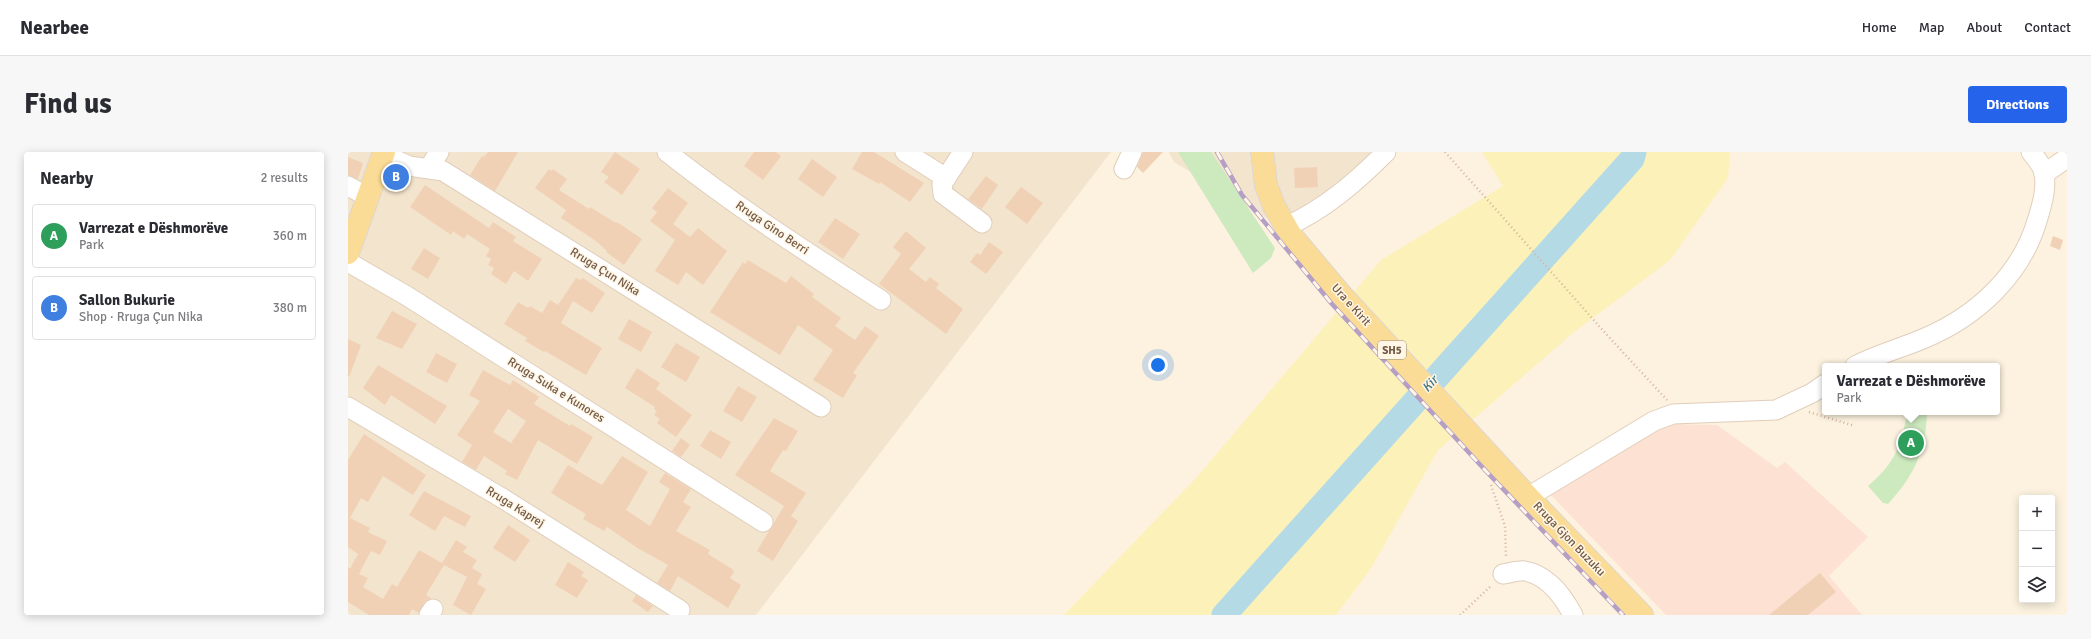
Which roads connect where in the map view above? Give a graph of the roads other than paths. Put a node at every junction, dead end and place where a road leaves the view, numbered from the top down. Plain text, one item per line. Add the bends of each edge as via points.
1 (667, 152) edge
2 (905, 152) edge
3 (963, 152) edge
4 (1262, 152) edge
5 (1386, 152) edge
6 (2031, 152) edge
7 (383, 153) edge
8 (2067, 158) edge
9 (434, 160) edge
10 (2044, 174) junction
11 (946, 178) junction
12 (348, 186) edge
13 (368, 196) junction
14 (982, 223) dead end
15 (1288, 231) junction
16 (348, 253) edge
17 (348, 262) edge
18 (881, 300) dead end
19 (1861, 363) edge
20 (1822, 386) edge
21 (348, 407) edge
22 (821, 407) dead end
23 (1496, 462) joint
24 (1528, 497) junction
25 (763, 522) dead end
26 (1503, 574) road end
27 (680, 610) dead end
28 (1573, 615) edge
29 (1642, 615) edge

1 - 18 street, Rruga Gino Berri via 703,181 791,242
2 - 11 street
3 - 11 street
4 - 15 main road, SH5 via 1266,186
5 - 15 street via 1336,197
6 - 10 street
7 - 9 street, Rruga Çun Nika via 410,166
7 - 13 main road
8 - 10 street
9 - 22 street, Rruga Çun Nika via 443,171
10 - 19 street via 2043,197 2033,234 2023,257 2010,276 1979,305 1954,323 1926,338
11 - 14 street via 942,184 943,194
12 - 13 street
13 - 16 main road
15 - 23 main road, Ura e Kirit / SH5 via 1342,296
17 - 25 street, Rruga Suka e Kunores via 407,296
20 - 24 street via 1776,410 1673,414 1654,421
21 - 27 street, Rruga Kaprej via 502,498
23 - 24 main road, Rruga Gjon Buzuku / SH5
24 - 29 main road, Rruga Gjon Buzuku / SH5
26 - 28 street via 1524,571 1536,575 1549,583 1566,602

